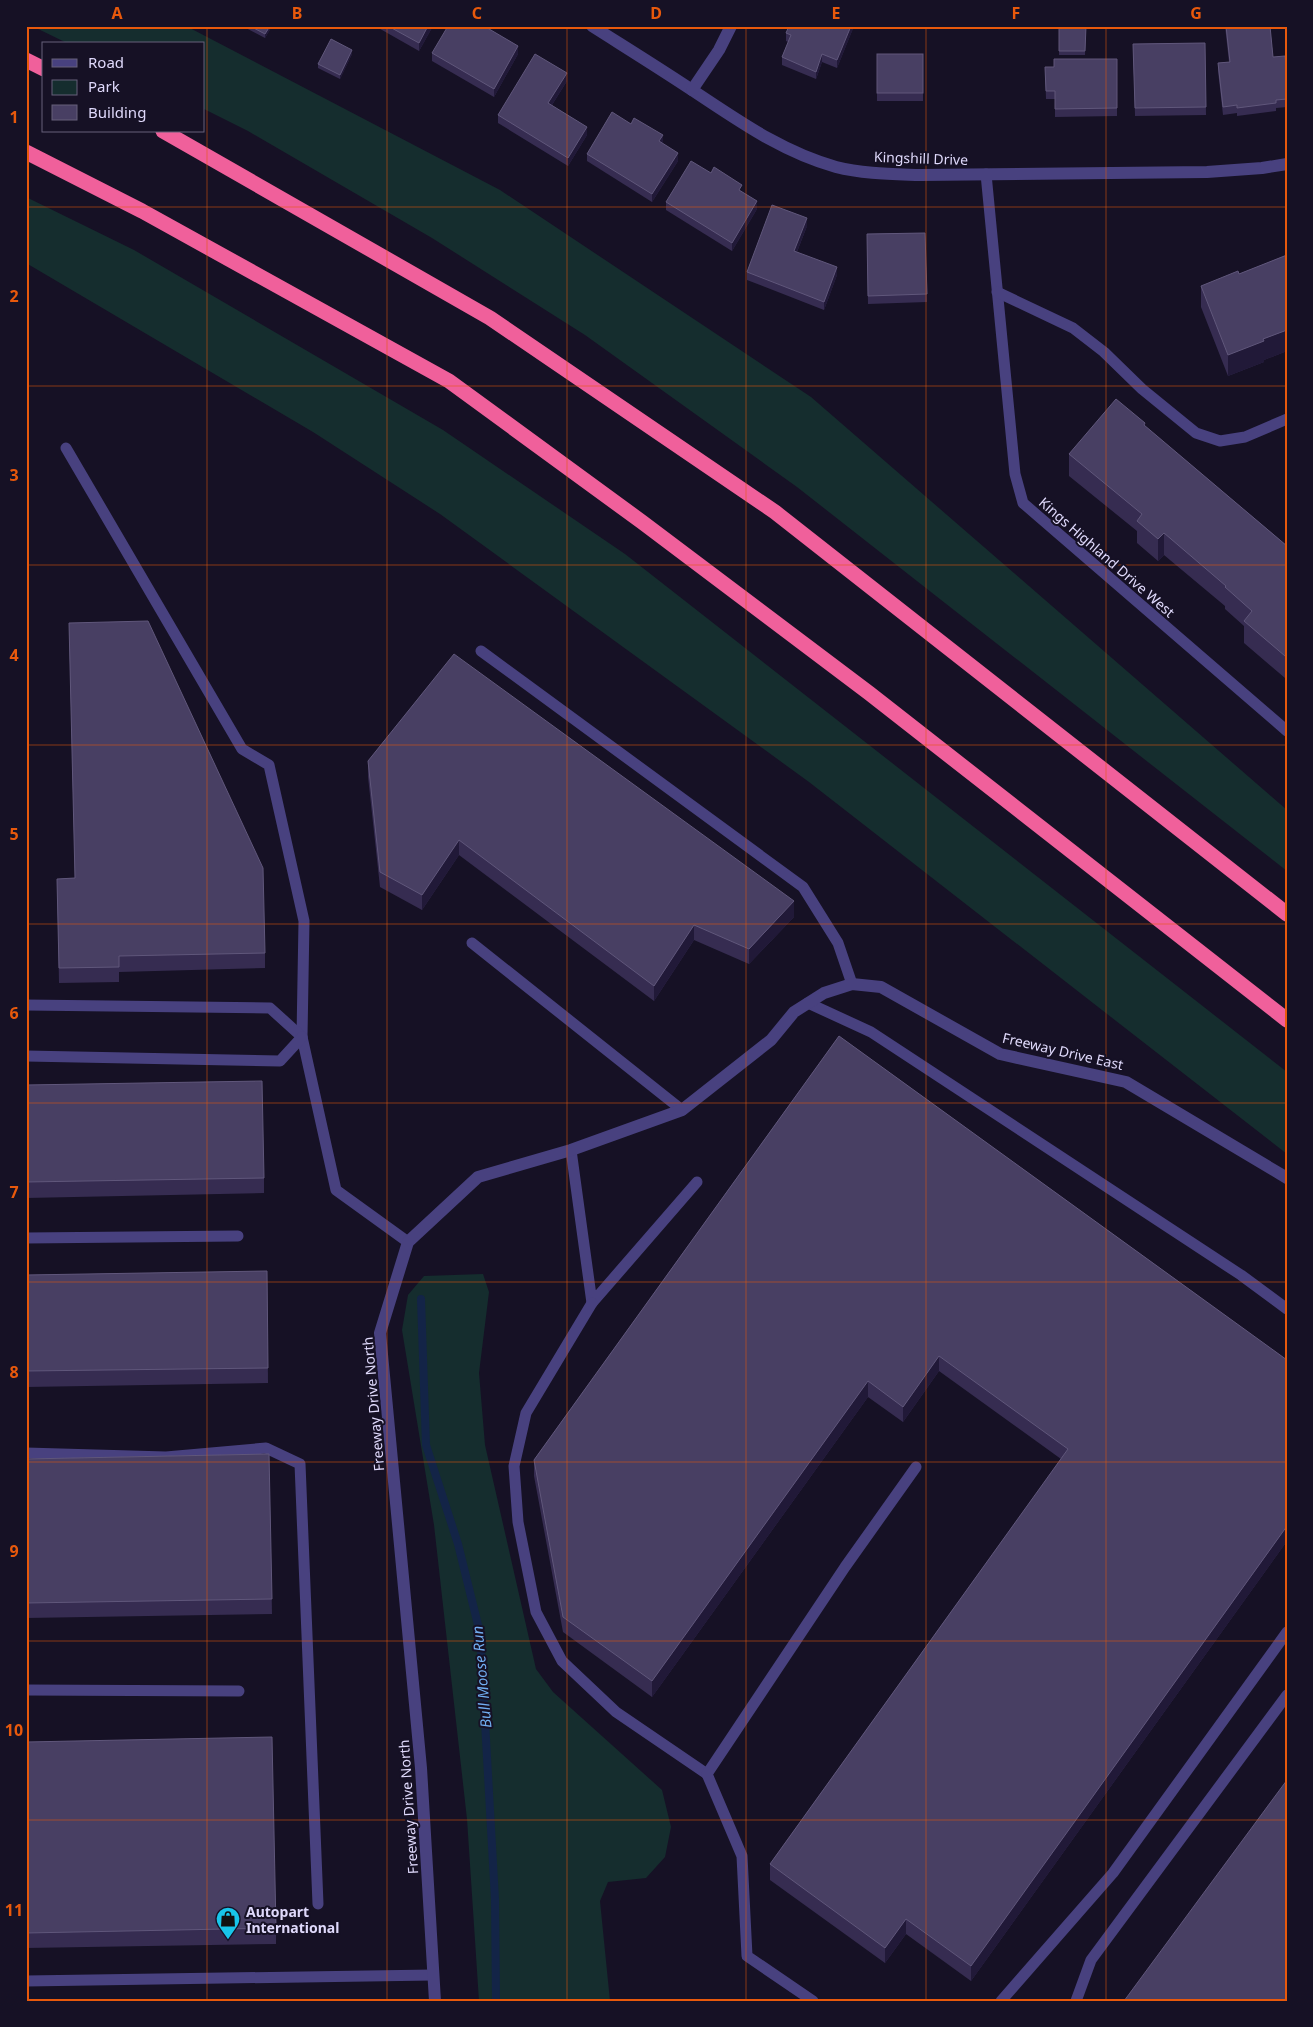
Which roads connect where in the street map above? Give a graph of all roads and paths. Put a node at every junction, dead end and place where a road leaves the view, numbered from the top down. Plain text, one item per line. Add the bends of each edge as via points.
1 (592, 26) edge
2 (731, 26) edge
3 (26, 60) edge
4 (42, 68) edge
5 (692, 90) junction
6 (165, 132) edge
7 (26, 152) edge
8 (1287, 164) edge
9 (986, 174) junction
10 (997, 292) junction
11 (1287, 419) edge
12 (66, 448) dead end
13 (481, 651) dead end
14 (1287, 731) edge
15 (1287, 914) edge
16 (472, 943) dead end
17 (852, 984) junction
18 (824, 993) joint
19 (808, 1003) junction
20 (26, 1005) edge
21 (1287, 1020) edge
22 (302, 1037) junction
23 (26, 1056) edge
24 (682, 1110) junction
25 (571, 1150) junction
26 (1287, 1178) edge
27 (697, 1182) dead end
28 (238, 1236) dead end
29 (26, 1238) edge
30 (408, 1242) junction
31 (592, 1303) junction
32 (1287, 1309) edge
33 (26, 1453) edge
34 (916, 1466) dead end
35 (1287, 1632) edge
36 (26, 1690) edge
37 (239, 1691) dead end
38 (1287, 1695) edge
39 (707, 1774) junction
40 (318, 1904) dead end
41 (433, 1975) junction
42 (26, 1981) edge
43 (435, 2001) edge
44 (813, 2001) edge
45 (1002, 2001) edge
46 (1076, 2001) edge

1 - 5 street, Kingshill Drive
2 - 5 street
3 - 4 highway
5 - 9 street, Kingshill Drive via 774,142 801,156 838,167 878,173
6 - 15 highway via 490,318 775,512
7 - 21 highway via 150,215 449,381 869,693
8 - 9 street, Kingshill Drive via 1207,172
9 - 10 lane, Kings Highland Drive West
10 - 11 lane via 1073,328 1196,433 1220,441 1245,437
10 - 14 lane, Kings Highland Drive West via 1015,474 1023,503
12 - 22 lane via 242,749 269,765 304,921
13 - 17 lane via 803,887 838,944
16 - 24 lane
17 - 18 street, Freeway Drive East
17 - 26 street, Freeway Drive East via 881,987 1000,1054 1126,1082
18 - 19 street, Freeway Drive North
19 - 24 street, Freeway Drive North via 794,1012 771,1040
19 - 32 lane via 871,1032 1241,1275
20 - 22 lane via 270,1008
22 - 23 lane via 280,1061
22 - 30 lane via 336,1190
24 - 25 street, Freeway Drive North
25 - 30 street, Freeway Drive North via 478,1176
25 - 31 lane
27 - 31 lane
28 - 29 lane
30 - 41 street, Freeway Drive North via 380,1333 421,1768
31 - 39 lane via 526,1413 514,1466 518,1522 536,1612 562,1661 575,1674 616,1712
33 - 40 lane via 166,1457 266,1448 300,1464
34 - 39 lane
35 - 45 lane via 1113,1873
36 - 37 lane
38 - 46 lane via 1091,1960
39 - 44 lane via 742,1856 747,1956
41 - 42 lane
41 - 43 street, Freeway Drive North

